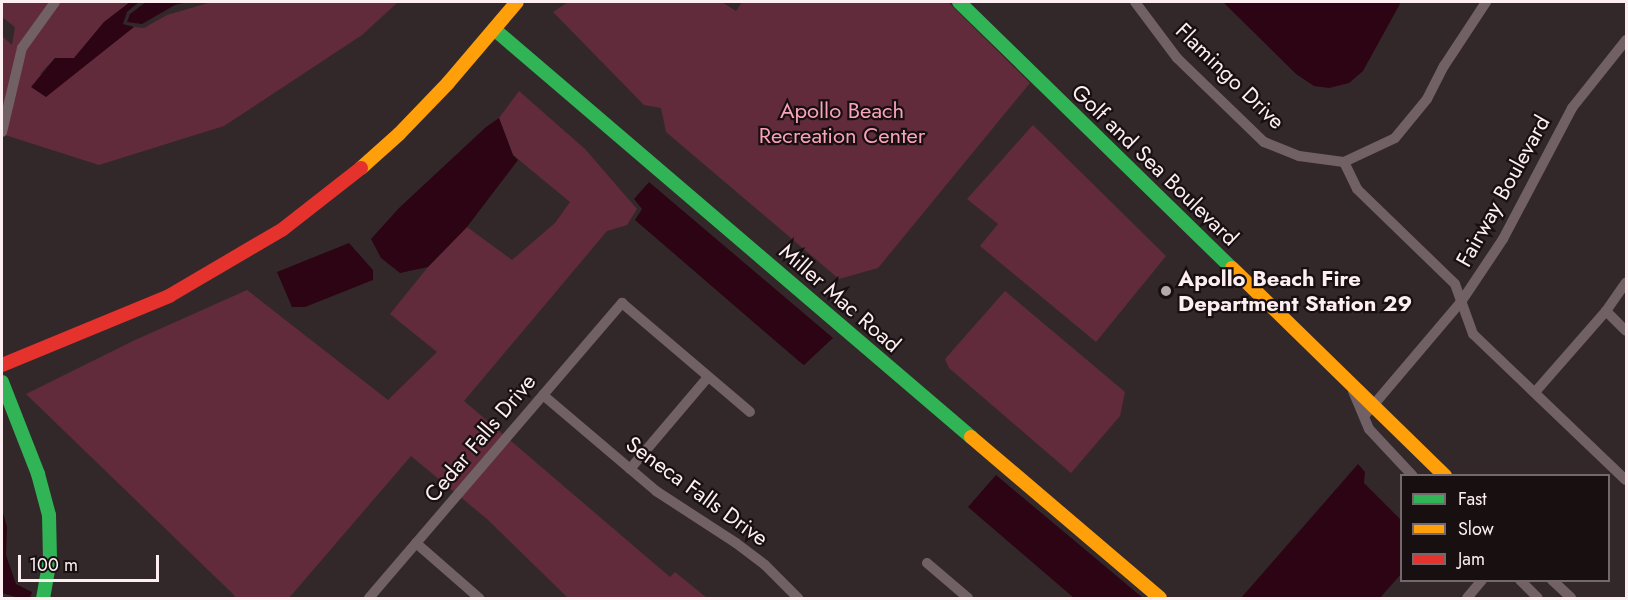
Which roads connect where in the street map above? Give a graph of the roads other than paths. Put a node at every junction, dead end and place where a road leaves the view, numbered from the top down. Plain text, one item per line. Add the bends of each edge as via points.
1 (55, 2) edge
2 (517, 2) edge
3 (959, 2) edge
4 (1135, 2) edge
5 (1486, 2) edge
6 (494, 29) junction
7 (1626, 40) edge
8 (2, 132) edge
9 (1344, 162) junction
10 (1626, 282) edge
11 (1461, 302) junction
12 (1606, 311) junction
13 (1626, 332) edge
14 (2, 365) edge
15 (708, 377) junction
16 (2, 382) edge
17 (1536, 391) junction
18 (543, 395) junction
19 (1369, 410) junction
20 (750, 412) dead end
21 (630, 469) junction
22 (1411, 474) edge
23 (1443, 474) edge
24 (1626, 480) edge
25 (416, 543) junction
26 (927, 563) dead end
27 (1480, 582) edge
28 (1522, 582) edge
29 (1554, 582) edge
30 (955, 594) edge
31 (43, 598) edge
32 (369, 598) edge
33 (479, 598) edge
34 (798, 598) edge
35 (968, 598) edge
36 (1160, 598) edge
37 (1467, 598) edge
38 (1538, 598) edge
39 (1571, 598) edge

1 - 8 street via 22,48
2 - 6 street
3 - 19 street, Golf and Sea Boulevard via 1348,383
4 - 9 street, Flamingo Drive via 1177,58 1264,142 1299,156
5 - 9 street via 1427,99 1395,138
6 - 14 street via 399,134 351,177 282,229 170,296
6 - 36 street, Miller Mac Road
7 - 11 street, Fairway Boulevard via 1572,108 1503,239
9 - 11 street via 1357,189 1455,284
10 - 12 street
11 - 17 street via 1473,334
11 - 19 street, Fairway Boulevard
12 - 13 street
12 - 17 street
15 - 18 street, Cedar Falls Drive via 622,303
15 - 20 street
15 - 21 street
16 - 31 street via 38,474 49,515 50,559
17 - 24 street
18 - 21 street, Seneca Falls Drive
18 - 25 street, Cedar Falls Drive
19 - 22 street, Golf and Sea Boulevard via 1369,429
19 - 23 street, Golf and Sea Boulevard
21 - 34 street, Seneca Falls Drive via 656,491 746,550
25 - 32 street, Cedar Falls Drive
25 - 33 street
26 - 30 street
27 - 37 street
28 - 38 street
29 - 39 street
30 - 35 street

